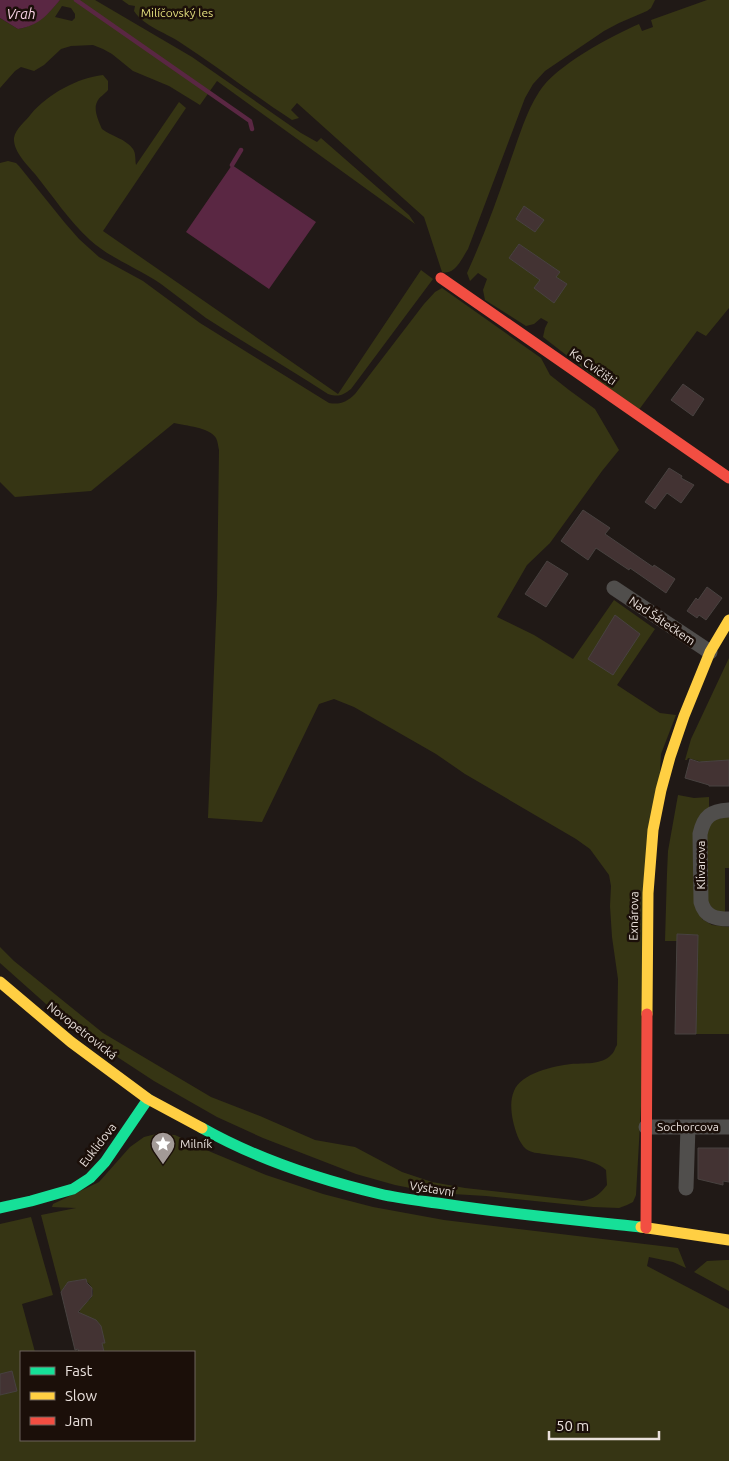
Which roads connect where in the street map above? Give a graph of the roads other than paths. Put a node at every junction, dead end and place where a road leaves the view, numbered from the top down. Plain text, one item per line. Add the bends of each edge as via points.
1 (441, 278) dead end
2 (729, 478) edge
3 (614, 588) dead end
4 (729, 620) edge
5 (710, 652) junction
6 (729, 810) edge
7 (729, 920) edge
8 (0, 982) edge
9 (148, 1099) junction
10 (646, 1127) junction
11 (688, 1127) junction
12 (729, 1127) edge
13 (686, 1188) dead end
14 (0, 1208) edge
15 (646, 1228) junction
16 (729, 1240) edge

1 - 2 street, Ke Cvičišti
3 - 5 street, Nad Šátečkem
4 - 5 street, Exnárova
5 - 10 street, Exnárova via 670,756 653,830 648,893
6 - 7 street, Klivarova via 708,816 700,834 702,908 714,918
8 - 9 street, Novopetrovická via 71,1042
9 - 14 street, Euklidova via 105,1162 90,1178 73,1189
9 - 15 street, Výstavní via 219,1138 264,1157 380,1194 474,1209
10 - 11 street, Sochorcova
10 - 15 street, Exnárova
11 - 12 street, Sochorcova
11 - 13 street
15 - 16 street, Výstavní

